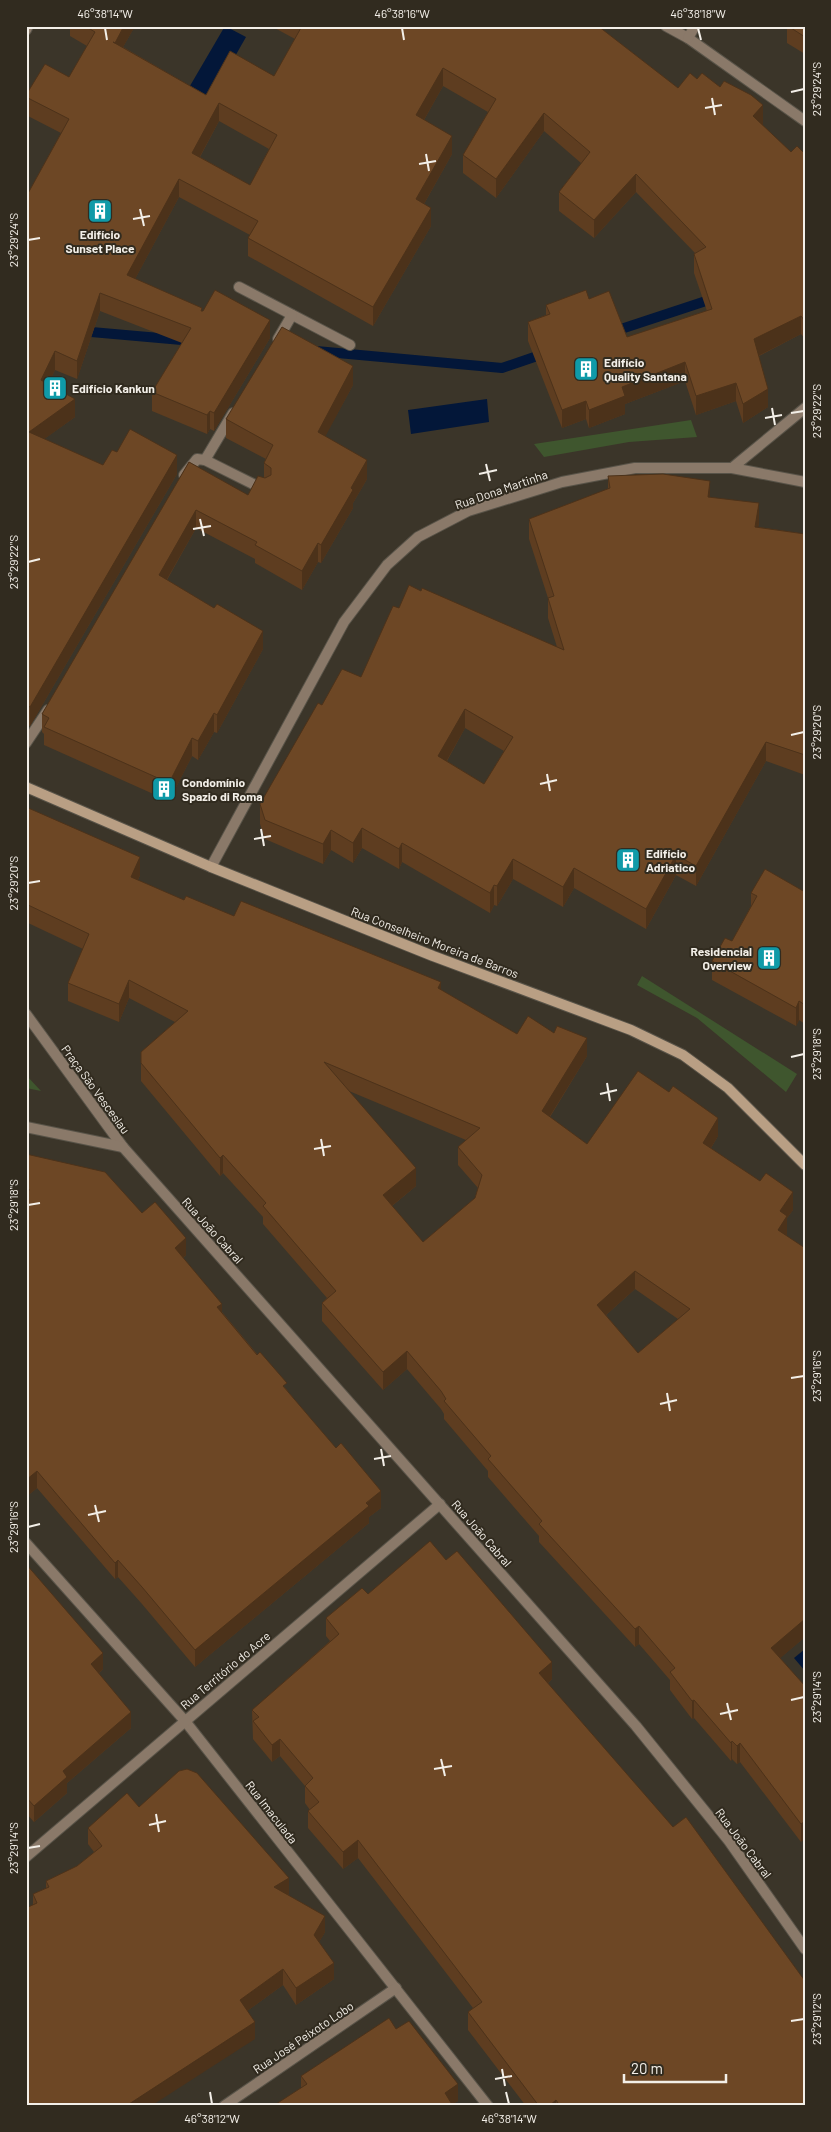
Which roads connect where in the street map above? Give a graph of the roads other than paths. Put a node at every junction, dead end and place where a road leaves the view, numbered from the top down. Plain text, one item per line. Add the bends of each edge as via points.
1 (28, 26) edge
2 (666, 26) edge
3 (695, 26) edge
4 (26, 30) edge
5 (688, 38) junction
6 (805, 121) edge
7 (239, 287) dead end
8 (292, 315) junction
9 (350, 345) dead end
10 (272, 349) edge
11 (241, 400) edge
12 (805, 408) edge
13 (205, 460) junction
14 (732, 468) junction
15 (180, 482) edge
16 (805, 482) edge
17 (264, 490) edge
18 (54, 700) edge
19 (26, 743) edge
20 (26, 787) edge
21 (211, 867) junction
22 (26, 1014) edge
23 (26, 1127) edge
24 (123, 1147) junction
25 (805, 1165) edge
26 (440, 1504) junction
27 (26, 1543) edge
28 (184, 1721) junction
29 (26, 1856) edge
30 (805, 1949) edge
31 (396, 1988) junction
32 (224, 2106) edge
33 (488, 2106) edge

1 - 4 street
2 - 5 street
3 - 5 street
5 - 6 street
7 - 8 street
8 - 9 street
8 - 10 street
11 - 13 street
12 - 14 street
13 - 15 street via 197,459 190,465
13 - 17 street
14 - 16 street, Rua Dona Martinha
14 - 21 street, Rua Dona Martinha via 635,468 562,482 468,511 418,537 386,565 344,622
18 - 19 street
20 - 21 main road, Rua Conselheiro Moreira de Barros
21 - 25 main road, Rua Conselheiro Moreira de Barros via 433,956 631,1030 683,1055 728,1088
22 - 24 street, Praça São Vesceslau
23 - 24 street, Praça São Vesceslau
24 - 26 street, Rua João Cabral
26 - 28 street, Rua Território do Acre
26 - 30 street, Rua João Cabral via 636,1726 728,1841
27 - 28 street, Rua Imaculada
28 - 29 street, Rua Território do Acre
28 - 31 street, Rua Imaculada
31 - 32 street, Rua José Peixoto Lobo
31 - 33 street, Rua Imaculada

